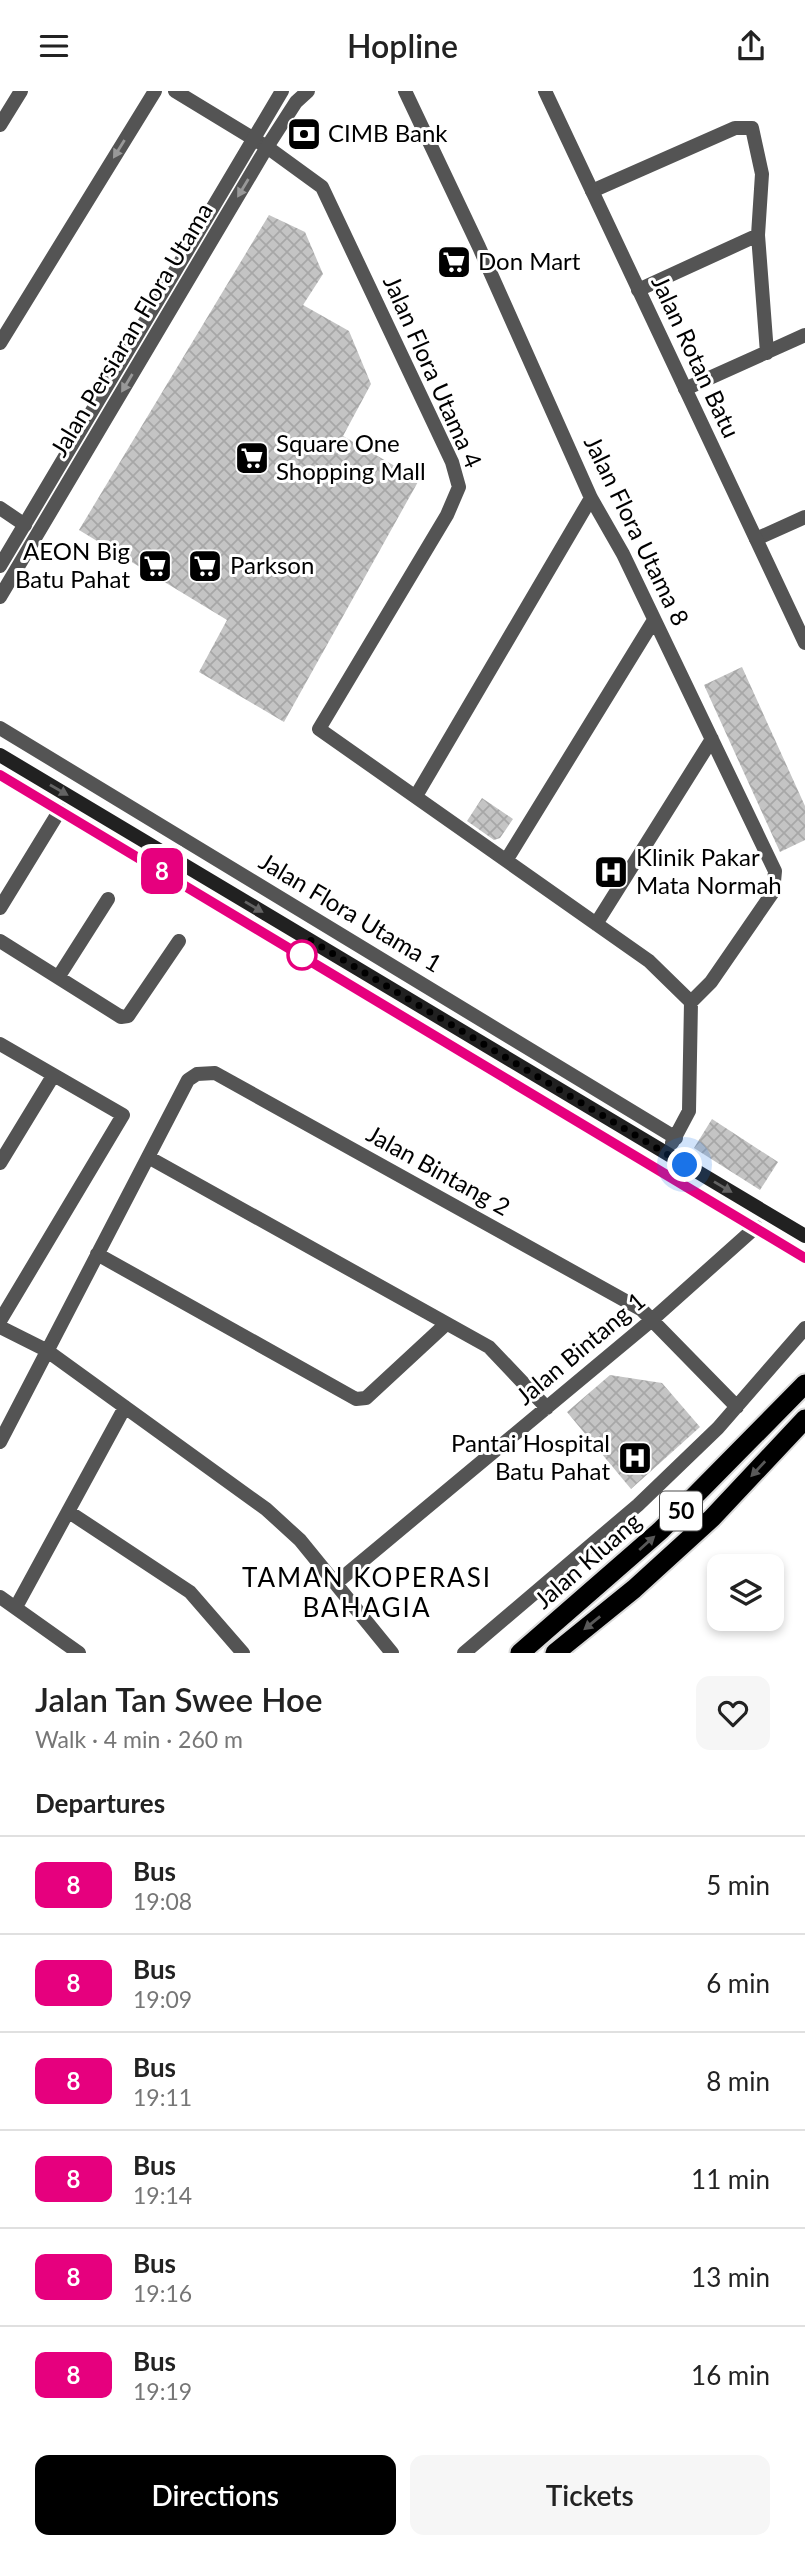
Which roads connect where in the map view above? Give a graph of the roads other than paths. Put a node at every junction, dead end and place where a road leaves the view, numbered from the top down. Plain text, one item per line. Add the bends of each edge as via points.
1 (21, 91) edge
2 (155, 91) edge
3 (175, 91) edge
4 (282, 91) edge
5 (308, 91) edge
6 (405, 91) edge
7 (547, 92) edge
8 (0, 125) edge
9 (253, 138) junction
10 (267, 146) junction
11 (592, 191) junction
12 (758, 235) junction
13 (638, 290) junction
14 (805, 335) edge
15 (0, 343) edge
16 (767, 353) junction
17 (685, 389) junction
18 (591, 498) junction
19 (0, 508) edge
20 (805, 517) edge
21 (25, 525) junction
22 (756, 539) junction
23 (0, 566) edge
24 (0, 597) edge
25 (654, 620) junction
26 (804, 640) edge
27 (0, 729) edge
28 (712, 739) junction
29 (0, 755) edge
30 (0, 775) edge
31 (416, 796) junction
32 (60, 810) junction
33 (507, 859) junction
34 (108, 899) dead end
35 (0, 908) edge
36 (596, 924) junction
37 (0, 941) edge
38 (178, 941) dead end
39 (59, 976) junction
40 (691, 1002) junction
41 (0, 1044) edge
42 (53, 1076) junction
43 (676, 1138) junction
44 (5, 1142) edge
45 (665, 1153) junction
46 (148, 1157) junction
47 (0, 1163) edge
48 (756, 1227) junction
49 (805, 1236) edge
50 (97, 1254) junction
51 (805, 1258) edge
52 (653, 1319) junction
53 (0, 1321) edge
54 (446, 1324) junction
55 (0, 1327) edge
56 (805, 1328) edge
57 (46, 1350) junction
58 (805, 1384) edge
59 (125, 1407) junction
60 (737, 1407) junction
61 (547, 1408) junction
62 (6, 1417) edge
63 (805, 1419) edge
64 (0, 1442) edge
65 (69, 1512) junction
66 (336, 1583) junction
67 (0, 1597) edge
68 (16, 1607) junction
69 (79, 1653) edge
70 (243, 1653) edge
71 (392, 1653) edge
72 (464, 1653) edge
73 (520, 1653) edge
74 (555, 1653) edge

1 - 8 street
2 -> 15 street
3 - 9 street, Jalan Flora Utama 4
4 - 9 street, Jalan Persiaran Flora Utama
5 - 10 street, Jalan Persiaran Flora Utama
6 - 18 street, Jalan Flora Utama 8
7 - 11 street, Jalan Rotan Batu
9 - 10 street, Jalan Flora Utama 4
9 - 21 street, Jalan Persiaran Flora Utama
10 -> 24 street, Jalan Persiaran Flora Utama
10 - 31 street, Jalan Flora Utama 4 via 322,187 452,462 459,487 440,527 319,729
11 - 12 street via 735,128 752,128 762,174
11 - 13 street, Jalan Rotan Batu
12 - 13 street
12 - 16 street
13 - 17 street, Jalan Rotan Batu
14 - 16 street
16 - 17 street
17 - 22 street, Jalan Rotan Batu
18 - 25 street, Jalan Flora Utama 8
18 - 31 street
19 - 21 street
20 - 22 street
21 - 23 street, Jalan Persiaran Flora Utama
22 - 26 street, Jalan Rotan Batu
25 - 28 street, Jalan Flora Utama 8
25 - 33 street
27 - 43 street, Jalan Flora Utama 1
28 - 36 street
28 - 40 street, Jalan Flora Utama 8 via 775,871 773,892 712,982
29 -> 45 main road
30 - 32 main road
31 - 33 street
32 - 35 street
32 - 48 main road
33 - 36 street
34 - 39 street
36 - 40 street via 649,961
37 - 39 street
38 - 39 street via 128,1016 117,1016
40 - 43 street via 689,1111
41 - 42 street
42 - 44 street
42 - 53 street via 123,1115
43 - 45 street
44 - 47 street
45 -> 49 main road
46 - 50 street
46 - 52 street, Jalan Bintang 2 via 188,1080 197,1074 215,1073
46 - 54 street
48 - 51 main road
48 - 52 street, Jalan Bintang 1
50 - 54 street via 356,1399 366,1398
50 - 57 street
52 - 60 street, Jalan Bintang 2
52 - 61 street, Jalan Bintang 1
54 - 61 street via 495,1352
55 - 57 street
56 - 60 street
57 - 59 street
57 - 62 street
73 -> 58 highway, Jalan Kluang / 50 via 661,1530
59 - 65 street
59 - 66 street via 266,1509
60 - 72 street via 638,1506
61 - 66 street, Jalan Bintang 1
62 - 64 street
63 -> 74 highway, Jalan Kluang / 50 via 712,1518
65 - 68 street
65 - 70 street via 190,1592
66 - 71 street
67 - 68 street
68 - 69 street

